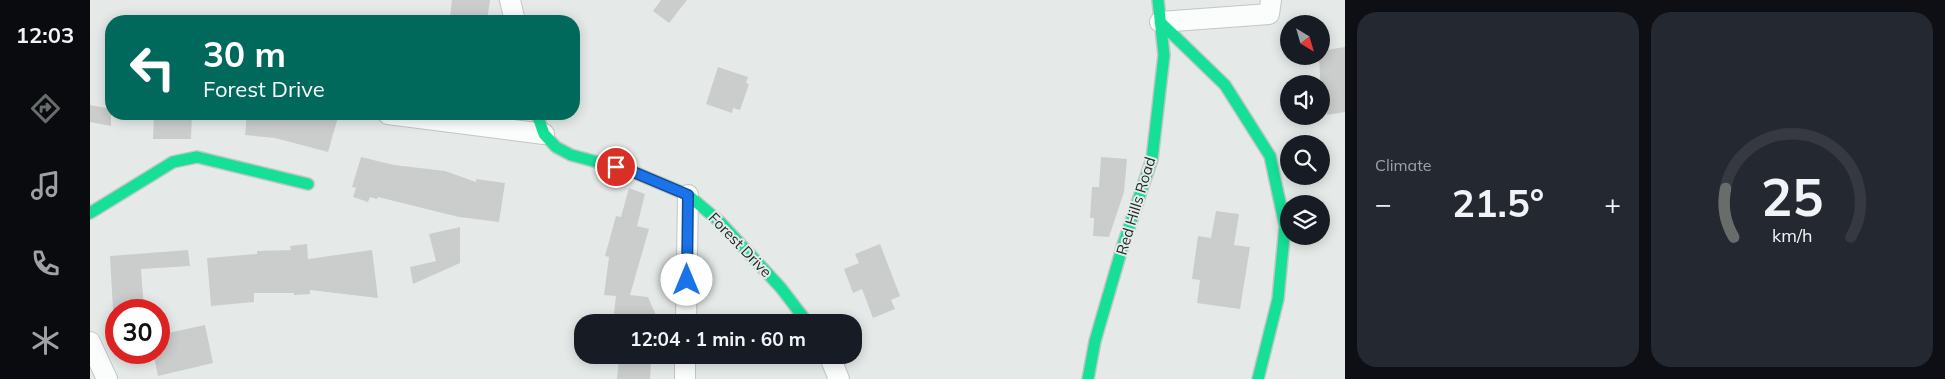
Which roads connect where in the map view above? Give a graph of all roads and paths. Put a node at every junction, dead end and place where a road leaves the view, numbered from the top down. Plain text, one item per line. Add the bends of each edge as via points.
1 (510, 0) edge
2 (1158, 0) edge
3 (1271, 0) edge
4 (514, 15) edge
5 (1160, 22) junction
6 (435, 120) edge
7 (539, 120) edge
8 (544, 134) junction
9 (308, 184) dead end
10 (688, 195) junction
11 (90, 213) edge
12 (686, 314) edge
13 (801, 314) edge
14 (90, 342) edge
15 (685, 364) edge
16 (833, 364) edge
17 (107, 379) edge
18 (685, 379) edge
19 (839, 379) edge
20 (1088, 379) edge
21 (1258, 379) edge

1 - 4 street
2 - 5 street, Red Hills Road
3 - 5 street via 1269,14
5 - 20 street, Red Hills Road via 1164,55 1152,159 1123,245
5 - 21 street via 1225,85 1270,156 1285,226 1278,299
6 - 8 street
7 - 8 street
8 - 10 street, Forest Drive via 571,155 631,171
9 - 11 street via 197,157 173,162
10 - 12 street
10 - 13 street, Forest Drive via 720,222
14 - 17 street
15 - 18 street
16 - 19 street

